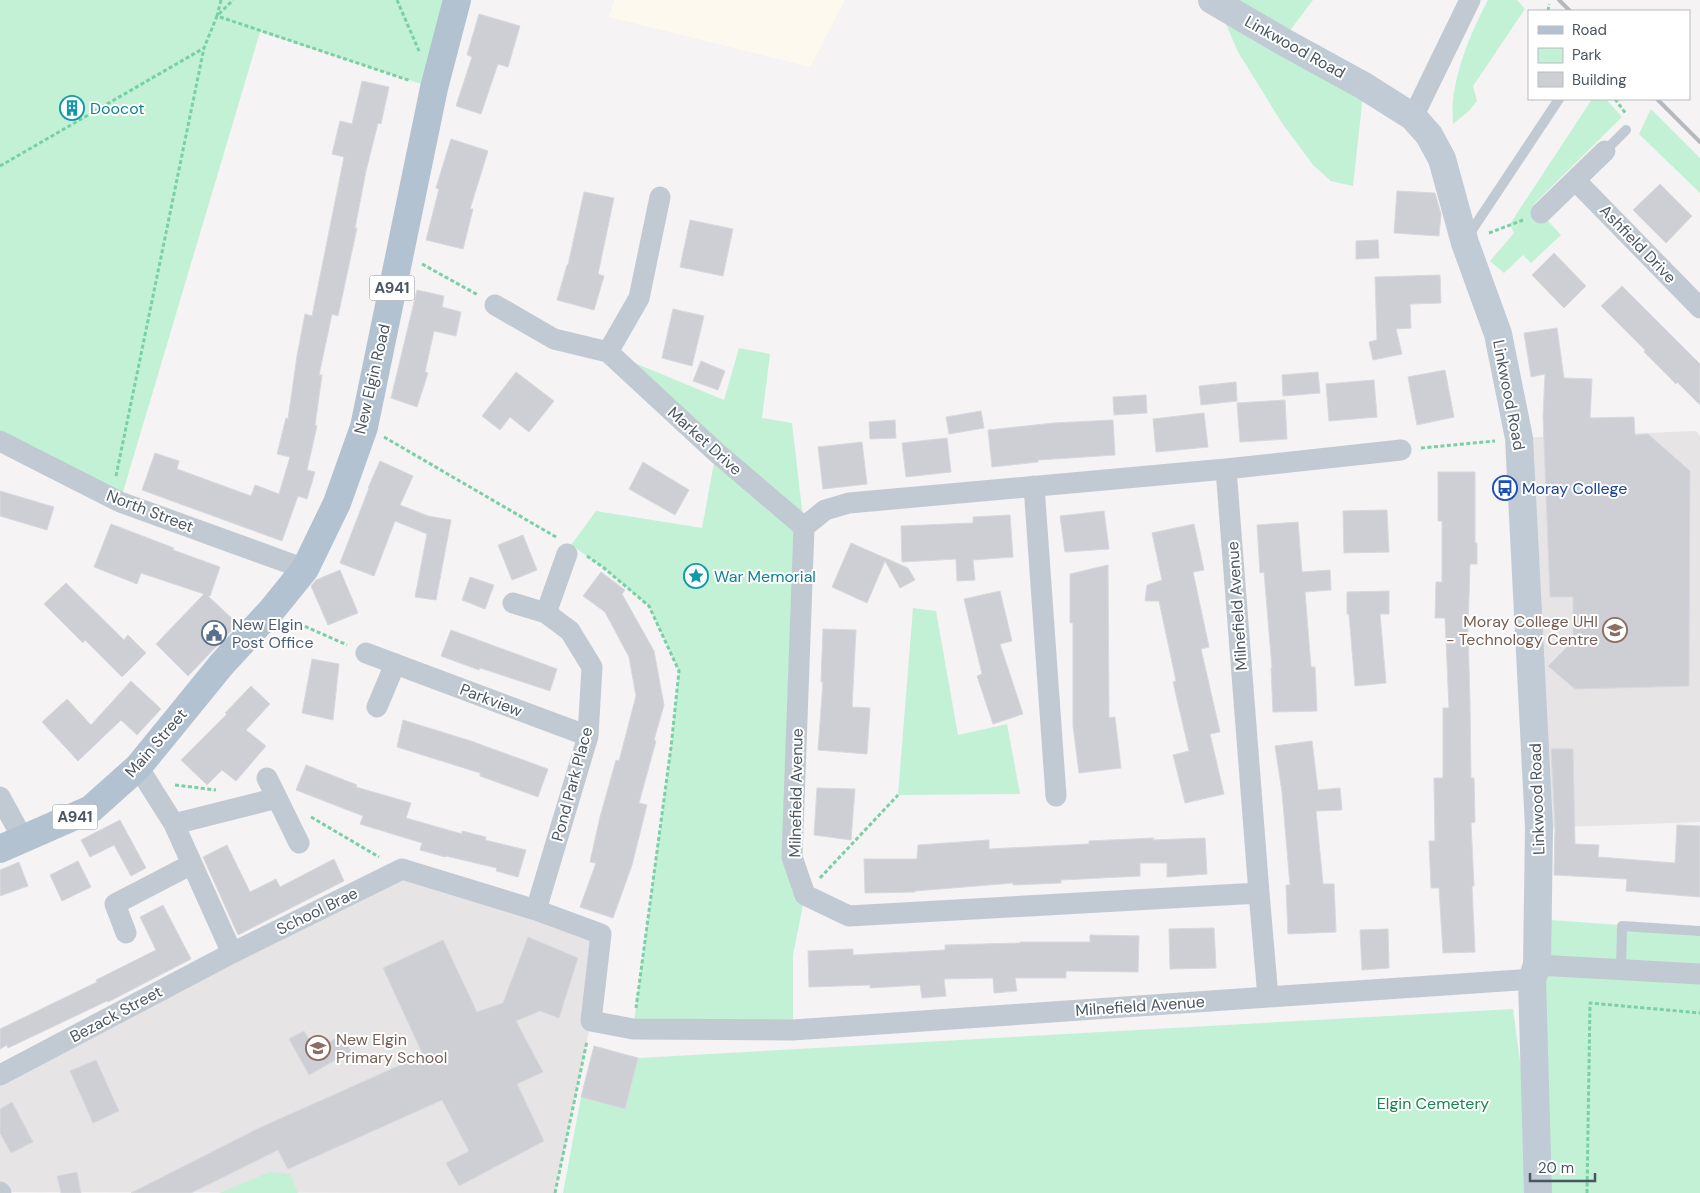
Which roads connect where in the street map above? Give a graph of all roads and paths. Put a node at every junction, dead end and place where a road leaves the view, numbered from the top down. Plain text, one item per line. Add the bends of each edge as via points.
1 (221, 0) edge
2 (233, 0) edge
3 (397, 0) edge
4 (457, 0) edge
5 (1212, 0) edge
6 (1470, 0) edge
7 (1549, 4) dead end
8 (1548, 10) edge
9 (217, 16) junction
10 (204, 48) junction
11 (420, 53) dead end
12 (434, 88) junction
13 (1558, 100) edge
14 (1413, 117) junction
15 (1626, 130) dead end
16 (1605, 151) joint
17 (0, 166) edge
18 (1575, 180) junction
19 (660, 197) dead end
20 (1541, 213) joint
21 (1465, 242) junction
22 (400, 252) junction
23 (495, 305) joint
24 (1700, 308) edge
25 (608, 352) junction
26 (1520, 438) junction
27 (0, 441) edge
28 (1401, 450) joint
29 (1226, 469) junction
30 (1034, 486) junction
31 (112, 498) junction
32 (804, 527) junction
33 (567, 554) dead end
34 (305, 569) junction
35 (513, 603) dead end
36 (271, 612) junction
37 (546, 613) junction
38 (366, 653) joint
39 (222, 664) joint
40 (395, 664) junction
41 (377, 707) dead end
42 (588, 736) junction
43 (138, 767) junction
44 (267, 778) dead end
45 (898, 795) dead end
46 (1056, 796) dead end
47 (0, 797) edge
48 (277, 798) junction
49 (174, 824) junction
50 (299, 843) dead end
51 (12, 844) edge
52 (192, 864) junction
53 (1259, 893) junction
54 (805, 895) junction
55 (536, 910) junction
56 (1700, 931) edge
57 (126, 933) dead end
58 (232, 953) junction
59 (1621, 968) junction
60 (1535, 972) junction
61 (1700, 974) edge
62 (1268, 997) junction
63 (1700, 1013) edge
64 (591, 1021) junction
65 (0, 1076) edge
66 (555, 1193) edge
67 (1538, 1193) edge
68 (1588, 1193) edge

1 - 9 path
2 - 9 path
3 - 11 path
4 - 12 main road, New Elgin Road / A941
5 - 14 street, Linkwood Road
6 - 14 street
7 - 8 path
9 - 10 path
9 - 12 path
10 - 17 path
10 - 31 path
12 - 22 main road, New Elgin Road / A941
13 - 21 lane
14 - 21 street, Linkwood Road via 1429,134 1442,159
15 - 16 lane
16 - 18 street
18 - 20 street
18 - 24 street, Ashfield Drive
19 - 25 street via 638,298
20 - 21 path
21 - 26 street, Linkwood Road via 1498,334
22 - 23 path
22 - 34 main road, New Elgin Road / A941 via 364,427 337,503
23 - 25 street, Market Drive via 554,339
25 - 32 street, Market Drive via 716,452
26 - 28 path
26 - 60 street, Linkwood Road via 1539,828
27 - 31 street, North Street
28 - 29 street
29 - 30 street
29 - 53 street, Milnefield Avenue
30 - 32 street via 849,503 825,510
30 - 46 street
31 - 34 street, North Street
32 - 54 street, Milnefield Avenue via 792,857
33 - 37 street
34 - 36 main road, New Elgin Road / A941
35 - 37 street, Pond Park Place
36 - 38 path
36 - 39 main road, New Elgin Road / A941
37 - 42 street, Pond Park Place via 570,631 592,667
38 - 40 street, Parkview
39 - 43 main road, Main Street / A941
40 - 41 street
40 - 42 street, Parkview
42 - 55 street, Pond Park Place
43 - 49 street
43 - 51 main road, Main Street / A941 via 91,809
44 - 48 street
45 - 54 path
47 - 51 street
48 - 49 street
48 - 50 street
49 - 52 street
52 - 57 street via 115,904
52 - 58 street
53 - 54 street via 849,916
53 - 62 street, Milnefield Avenue
55 - 58 street, School Brae via 402,869
55 - 64 street, School Brae via 601,934
56 - 59 lane via 1622,926
58 - 65 street, Bezack Street
59 - 60 street, Milnefield Avenue
59 - 61 street, Milnefield Avenue
60 - 62 street, Milnefield Avenue
60 - 67 street, Linkwood Road
62 - 64 street, Milnefield Avenue via 793,1030 633,1029
63 - 68 path via 1590,1003
64 - 66 path

